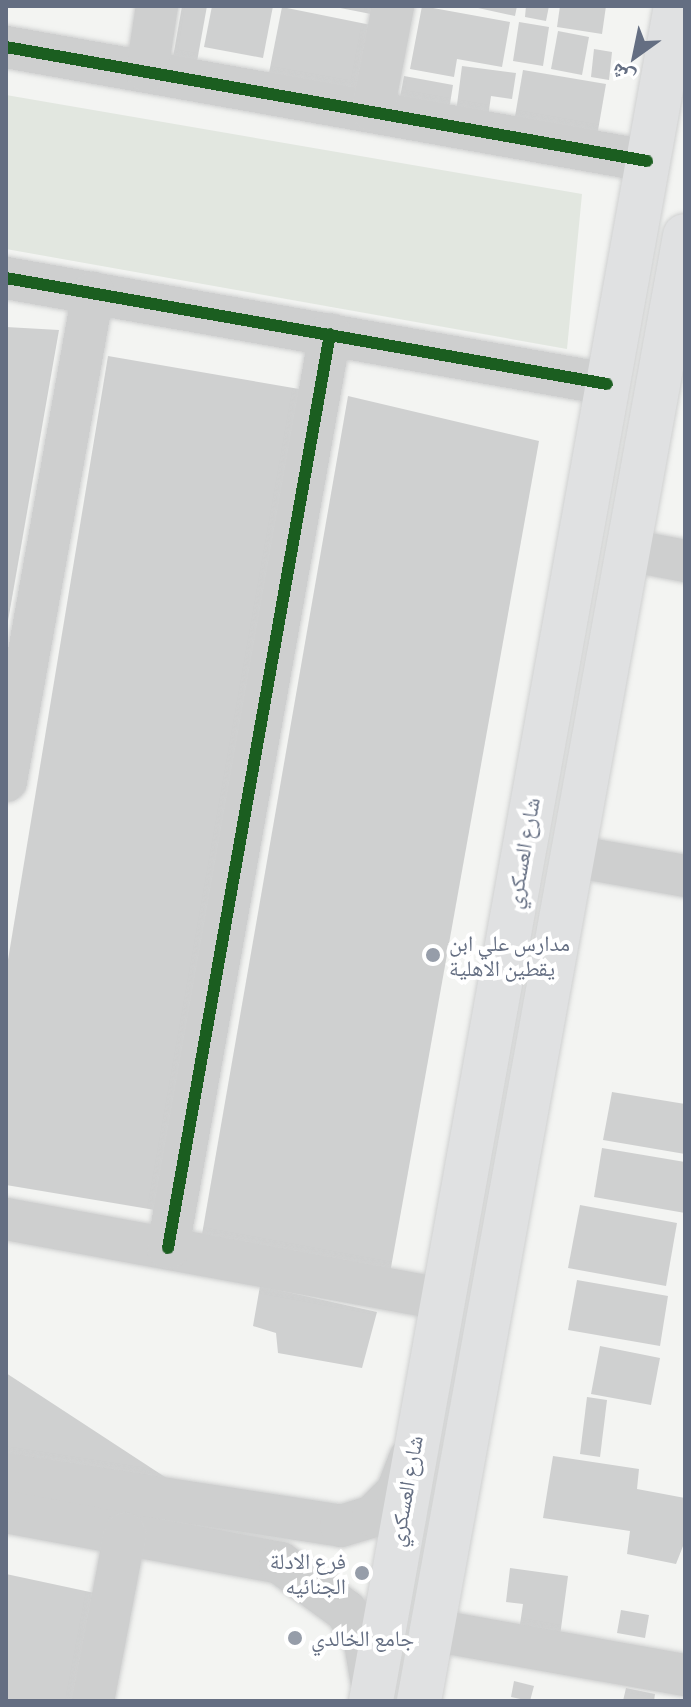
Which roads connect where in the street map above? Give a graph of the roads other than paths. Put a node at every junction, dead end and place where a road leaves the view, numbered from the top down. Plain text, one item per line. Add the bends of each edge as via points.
1 (157, 6) edge
2 (393, 6) edge
3 (676, 6) edge
4 (6, 47) edge
5 (147, 71) junction
6 (373, 111) junction
7 (647, 161) junction
8 (685, 236) edge
9 (6, 278) edge
10 (93, 293) junction
11 (330, 334) junction
12 (607, 384) junction
13 (628, 550) junction
14 (685, 561) edge
15 (6, 781) edge
16 (572, 856) junction
17 (685, 876) edge
18 (494, 1007) junction
19 (542, 1021) junction
20 (475, 1106) junction
21 (525, 1120) junction
22 (6, 1219) edge
23 (168, 1248) junction
24 (440, 1299) junction
25 (410, 1458) junction
26 (6, 1474) edge
27 (6, 1512) edge
28 (288, 1521) junction
29 (125, 1533) junction
30 (280, 1563) junction
31 (432, 1630) junction
32 (685, 1675) edge
33 (372, 1696) edge
34 (93, 1701) edge
35 (419, 1701) edge

1 - 5 street
2 - 6 street
3 - 7 main road, شارع العسكري
4 - 5 street
5 - 6 street
6 - 7 street
7 - 12 main road, شارع العسكري
8 - 13 main road
9 - 10 street
10 - 11 street
10 - 15 street
11 - 12 street
11 - 23 street
12 - 18 main road, شارع العسكري
13 - 14 street
13 - 16 main road
16 - 17 street
16 - 19 main road
18 - 19 main road via 508,1027 521,1031
18 - 20 main road, شارع العسكري
19 - 21 main road
20 - 21 main road via 497,1094 509,1097
20 - 24 main road, شارع العسكري
21 - 31 main road
22 - 23 street
23 - 24 street
24 - 25 main road, شارع العسكري
25 - 28 street via 397,1492 373,1516 341,1526
25 - 33 main road, شارع العسكري
26 - 28 street
27 - 29 street
28 - 30 street via 295,1549
29 - 30 street
29 - 34 street
30 - 33 street via 316,1583 346,1611 365,1643
31 - 32 street
31 - 35 main road

